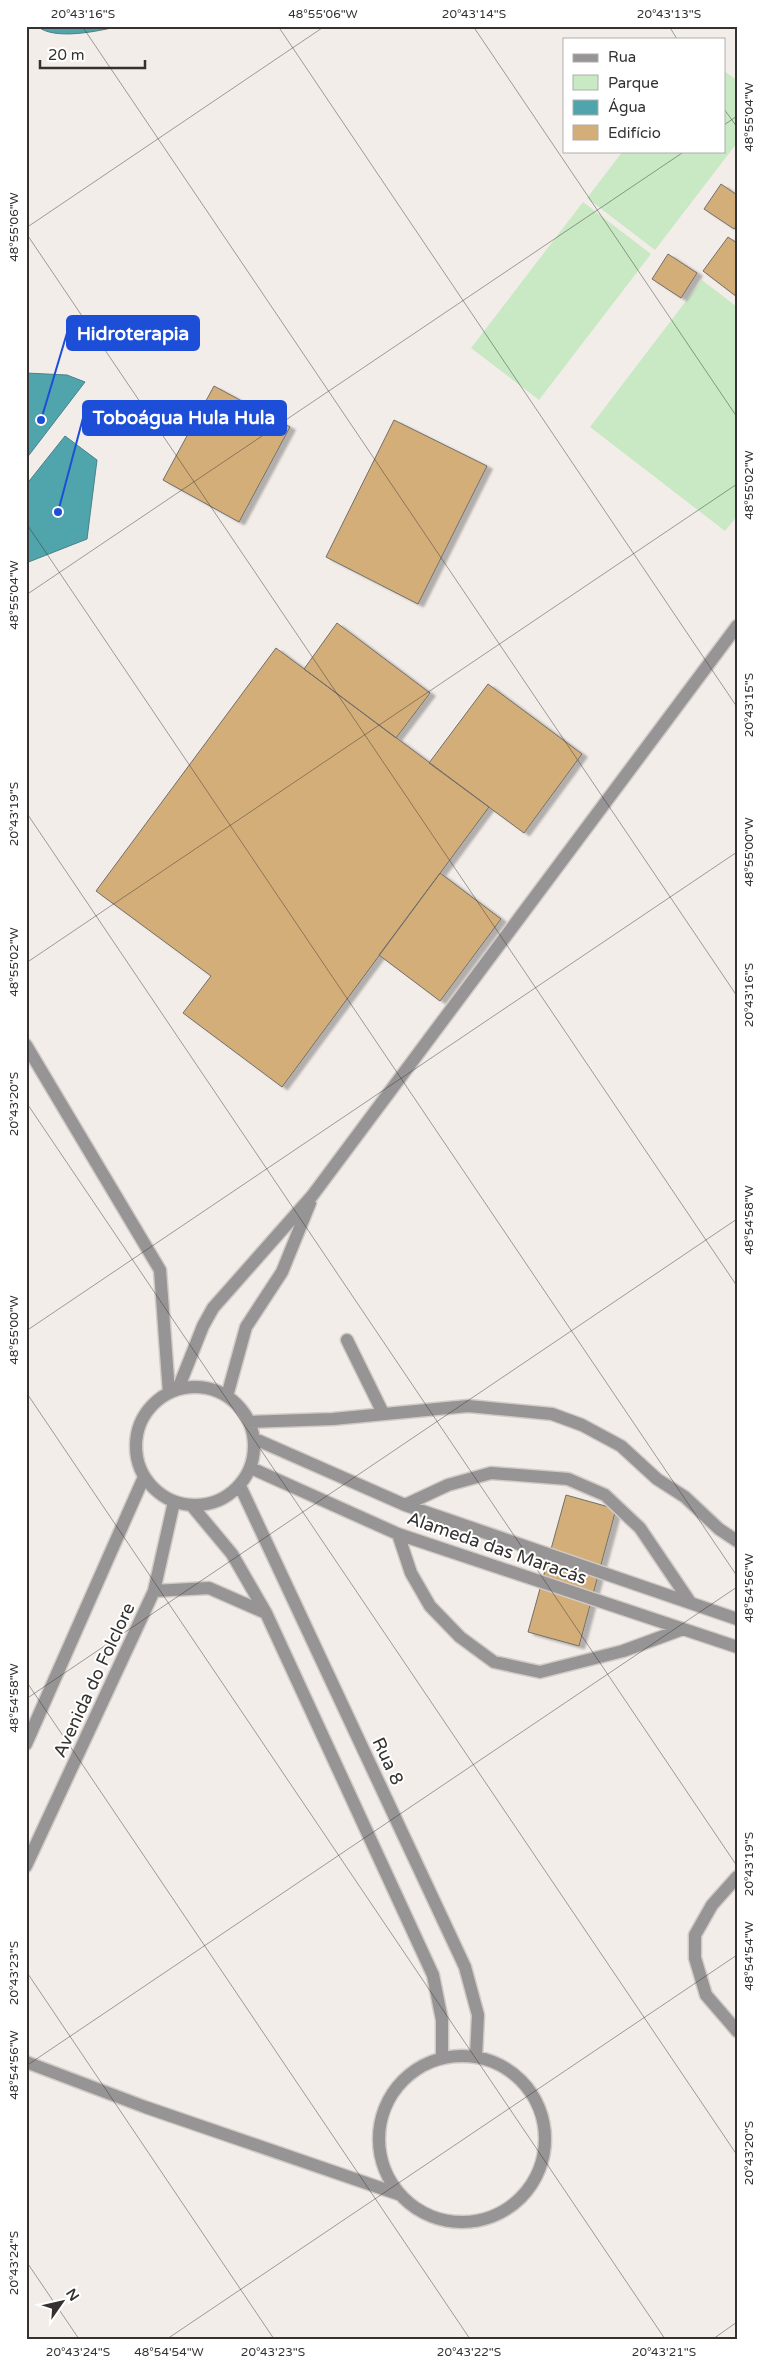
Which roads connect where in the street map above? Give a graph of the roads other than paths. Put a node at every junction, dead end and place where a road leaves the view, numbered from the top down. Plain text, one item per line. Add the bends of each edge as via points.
1 (737, 626) edge
2 (26, 1045) edge
3 (312, 1196) junction
4 (347, 1340) dead end
5 (173, 1391) junction
6 (227, 1396) junction
7 (384, 1413) junction
8 (250, 1422) junction
9 (255, 1438) junction
10 (252, 1468) junction
11 (144, 1477) junction
12 (240, 1486) junction
13 (174, 1502) junction
14 (405, 1505) junction
15 (192, 1506) junction
16 (398, 1534) junction
17 (737, 1541) edge
18 (154, 1591) junction
19 (690, 1602) junction
20 (266, 1613) junction
21 (737, 1619) edge
22 (683, 1628) junction
23 (737, 1647) edge
24 (26, 1744) edge
25 (26, 1866) edge
26 (737, 1877) edge
27 (737, 2031) edge
28 (476, 2057) junction
29 (442, 2058) junction
30 (26, 2062) edge
31 (401, 2195) junction

1 - 3 street
2 - 5 street via 160,1270
3 - 5 street via 213,1308
3 - 6 street via 282,1272 246,1327
4 - 7 street
5 - 6 street via 203,1387
5 - 11 street via 153,1404 142,1420 136,1439 136,1458
6 - 8 street
7 - 8 street via 333,1419
7 - 17 street via 468,1406 552,1414 622,1446 657,1479 685,1497
8 - 9 street
9 - 10 street
9 - 14 street, Alameda das Maracás
10 - 12 street
10 - 16 street, Alameda das Maracás
11 - 13 street via 157,1492
11 - 24 street, Avenida do Folclore
12 - 15 street via 226,1498 210,1505
12 - 28 street, Rua 8 via 465,1967 478,2015
13 - 15 street
13 - 18 street, Avenida do Folclore
14 - 19 street, Alameda das Maracás
14 - 19 street via 448,1484 491,1473 568,1479 606,1495 640,1528
15 - 20 street via 232,1554
16 - 22 street, Alameda das Maracás
16 - 22 street via 411,1573 430,1606 460,1637 494,1662 540,1672 623,1651
18 - 20 street via 210,1588
18 - 25 street, Avenida do Folclore
19 - 21 street, Alameda das Maracás
20 - 29 street via 433,1975 442,2020
22 - 23 street, Alameda das Maracás
26 - 27 street via 712,1905 695,1935 695,1958 706,1995
28 - 29 street
28 - 31 street via 502,2066 523,2083 539,2106 545,2132 544,2159 533,2184 515,2204 492,2218 465,2223 438,2220 414,2208
29 - 31 street via 417,2069 397,2086 384,2111 379,2137 382,2164
30 - 31 street via 144,2107

